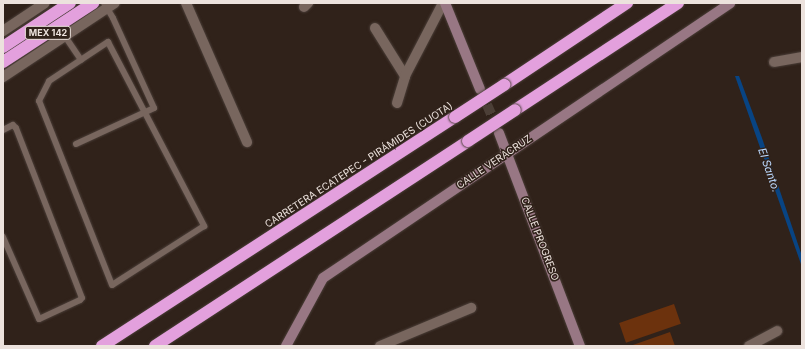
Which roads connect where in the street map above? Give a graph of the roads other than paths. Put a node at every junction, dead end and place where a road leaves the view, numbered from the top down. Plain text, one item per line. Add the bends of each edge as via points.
1 (46, 3) edge
2 (70, 3) edge
3 (94, 3) edge
4 (186, 3) edge
5 (444, 3) edge
6 (627, 3) edge
7 (678, 3) edge
8 (730, 3) edge
9 (109, 5) edge
10 (375, 28) dead end
11 (3, 31) edge
12 (62, 31) junction
13 (3, 47) edge
14 (802, 57) edge
15 (81, 60) junction
16 (3, 62) edge
17 (774, 62) dead end
18 (405, 76) junction
19 (3, 77) edge
20 (480, 89) tunnel mouth
21 (397, 103) dead end
22 (146, 113) junction
23 (3, 130) edge
24 (499, 133) tunnel mouth
25 (247, 142) dead end
26 (76, 144) dead end
27 (508, 153) junction
28 (3, 237) edge
29 (471, 308) dead end
30 (777, 331) dead end
31 (102, 346) edge
32 (154, 346) edge
33 (286, 346) edge
34 (380, 346) edge
35 (580, 346) edge
36 (749, 346) edge

1 - 11 street
2 - 13 highway, MEX 142
3 - 12 highway, MEX 142
4 - 25 street
5 - 18 street
5 - 20 street
6 - 31 highway, CARRETERA ECATEPEC - PIRÁMIDES (CUOTA), bridge
7 - 32 highway, bridge
8 - 27 street, CALLE VERACRUZ
9 - 12 street
9 - 22 lane via 154,106
10 - 18 street
12 - 15 lane
12 - 16 highway, MEX 142
12 - 19 street
14 - 17 street
15 - 22 lane via 108,42
15 - 22 lane via 49,81 39,101 112,284 204,226
18 - 21 street
22 - 26 lane
23 - 28 lane via 13,125 16,128 82,298 39,319
24 - 27 street, CALLE PROGRESO
27 - 33 street, CALLE VERACRUZ via 323,278
27 - 35 street, CALLE PROGRESO
29 - 34 street
30 - 36 street

